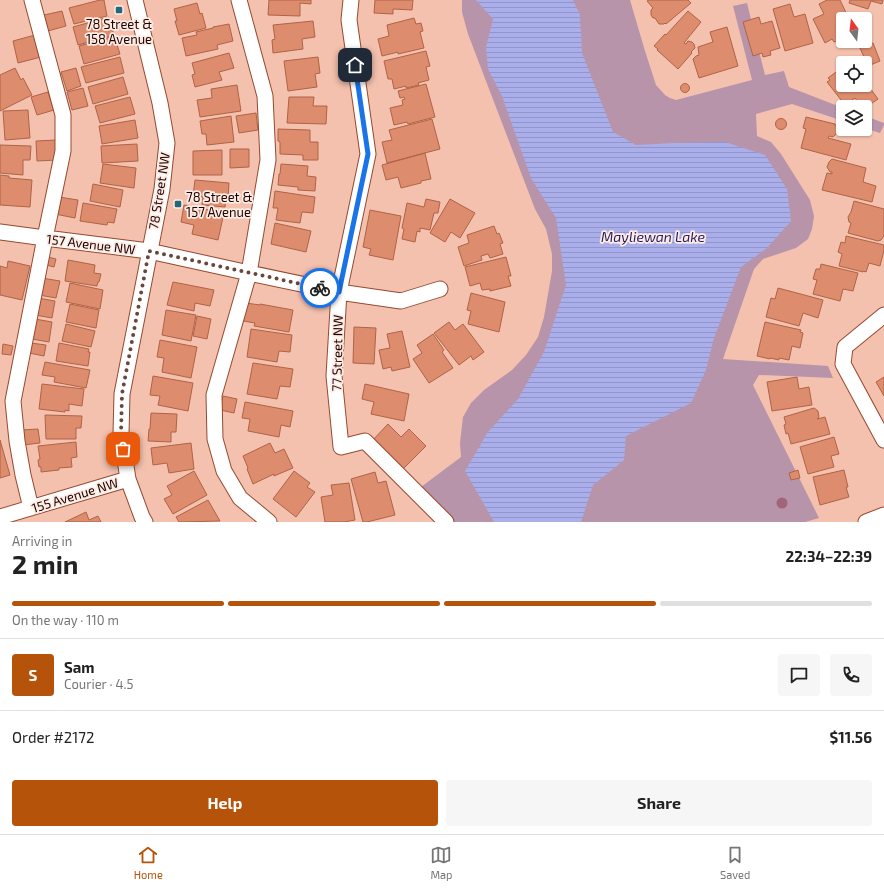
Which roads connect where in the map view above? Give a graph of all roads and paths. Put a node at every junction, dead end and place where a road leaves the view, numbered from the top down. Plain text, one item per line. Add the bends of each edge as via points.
1 (32, 0) edge
2 (134, 0) edge
3 (239, 0) edge
4 (352, 0) edge
5 (0, 232) edge
6 (45, 238) junction
7 (149, 251) junction
8 (249, 273) junction
9 (440, 289) dead end
10 (339, 292) junction
11 (884, 315) edge
12 (884, 440) edge
13 (128, 479) junction
14 (31, 508) junction
15 (884, 515) edge
16 (0, 517) edge
17 (145, 522) edge
18 (270, 522) edge
19 (445, 522) edge
20 (866, 522) edge

1 - 6 street via 63,115 63,151
2 - 7 street, 78 Street NW via 160,103 167,144 162,188
3 - 8 street via 265,96 268,160
4 - 10 street, 77 Street NW via 349,20 368,154
5 - 6 street, 157 Avenue NW
6 - 7 street, 157 Avenue NW
6 - 14 street via 13,401 16,441
7 - 8 street, 157 Avenue NW
7 - 13 street, 78 Street NW via 122,394 121,434
8 - 10 street, 157 Avenue NW
8 - 18 street via 214,395 215,439 224,471 240,498
9 - 10 street, 157 Avenue NW via 402,301
10 - 19 street, 77 Street NW via 334,376 341,447 365,441
11 - 12 street via 845,347 843,364
13 - 14 street, 155 Avenue NW
13 - 17 street, 78 Street NW
14 - 16 street, 155 Avenue NW
15 - 20 street

